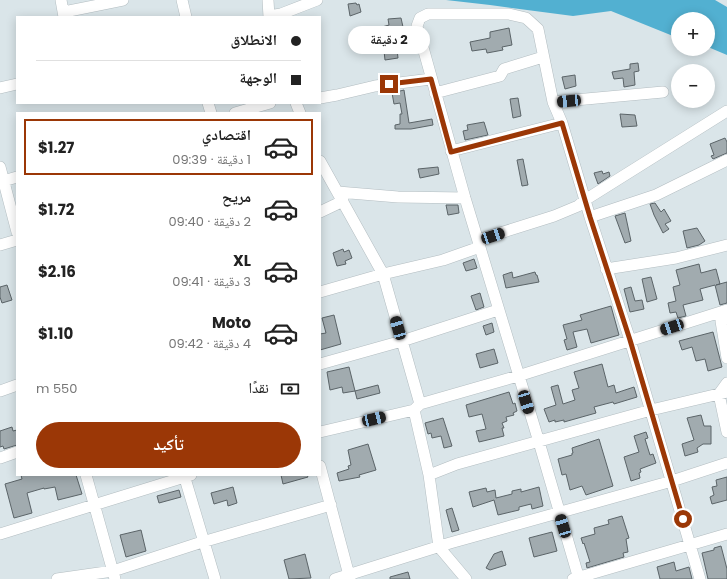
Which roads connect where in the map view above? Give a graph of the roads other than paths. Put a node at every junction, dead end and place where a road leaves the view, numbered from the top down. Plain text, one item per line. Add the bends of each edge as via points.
1 (61, 0) edge
2 (123, 0) edge
3 (182, 0) edge
4 (268, 0) edge
5 (317, 0) edge
6 (64, 14) edge
7 (186, 16) edge
8 (269, 16) edge
9 (273, 16) edge
10 (543, 57) junction
11 (431, 79) junction
12 (16, 84) edge
13 (0, 88) edge
14 (435, 92) junction
15 (663, 92) dead end
16 (321, 98) edge
17 (553, 102) junction
18 (266, 104) edge
19 (727, 111) edge
20 (238, 112) edge
21 (562, 123) junction
22 (451, 152) junction
23 (727, 160) edge
24 (321, 163) edge
25 (0, 167) edge
26 (16, 177) edge
27 (2, 181) edge
28 (340, 197) junction
29 (464, 198) junction
30 (585, 200) junction
31 (321, 211) edge
32 (590, 217) junction
33 (16, 229) edge
34 (16, 240) edge
35 (479, 244) junction
36 (0, 245) edge
37 (727, 245) edge
38 (606, 269) junction
39 (383, 274) junction
40 (321, 292) edge
41 (498, 310) junction
42 (727, 310) edge
43 (727, 319) edge
44 (630, 340) junction
45 (402, 341) junction
46 (727, 358) edge
47 (321, 364) edge
48 (518, 376) junction
49 (727, 383) edge
50 (16, 385) edge
51 (0, 391) edge
52 (723, 393) edge
53 (417, 407) junction
54 (651, 410) junction
55 (321, 432) edge
56 (727, 432) edge
57 (539, 442) junction
58 (16, 452) edge
59 (0, 458) edge
60 (727, 463) edge
61 (321, 470) edge
62 (429, 475) junction
63 (86, 476) edge
64 (187, 476) edge
65 (672, 481) junction
66 (331, 505) junction
67 (94, 506) junction
68 (560, 514) junction
69 (0, 534) edge
70 (727, 534) edge
71 (204, 541) junction
72 (690, 544) junction
73 (439, 547) junction
74 (114, 575) edge
75 (350, 577) edge
76 (577, 578) edge
77 (57, 579) edge
78 (215, 579) edge
79 (335, 579) edge
80 (466, 579) edge
81 (700, 579) edge

1 - 6 street
2 - 6 street
3 - 7 street
4 - 8 street
5 - 9 street
10 - 11 street via 538,29 526,18 509,14 428,14 420,18 417,26
10 - 14 street via 504,69 500,76
10 - 17 street
11 - 14 street
11 - 16 street via 375,86
12 - 13 street
14 - 22 street
15 - 17 street
17 - 21 street
18 - 20 street
19 - 30 street
21 - 22 street
21 - 30 street
22 - 29 street
23 - 32 street via 656,195
24 - 28 street
25 - 27 street
26 - 27 street
27 - 33 street
28 - 29 street
28 - 31 street
28 - 39 street
29 - 35 street
30 - 32 street
30 - 35 street via 578,206 554,216
32 - 38 street
34 - 36 street
35 - 39 street via 443,260
35 - 41 street
37 - 38 street via 676,258
38 - 44 street
39 - 40 street
39 - 45 street
41 - 45 street
41 - 48 street
42 - 44 street
43 - 46 street via 721,321
44 - 48 street
44 - 54 street
45 - 47 street
45 - 53 street
48 - 53 street
48 - 57 street
49 - 52 street
50 - 51 street
52 - 54 street
52 - 56 street
53 - 55 street
53 - 62 street
54 - 57 street
54 - 65 street
57 - 62 street via 457,464
57 - 68 street
58 - 59 street
60 - 65 street
61 - 66 street
62 - 73 street
63 - 67 street
64 - 67 street
64 - 71 street
65 - 68 street
65 - 72 street
66 - 71 street
66 - 75 street
67 - 69 street
67 - 74 street
68 - 73 street
68 - 76 street
70 - 72 street
71 - 74 street
71 - 78 street
72 - 76 street
72 - 81 street
73 - 75 street
73 - 80 street
74 - 77 street
75 - 79 street

